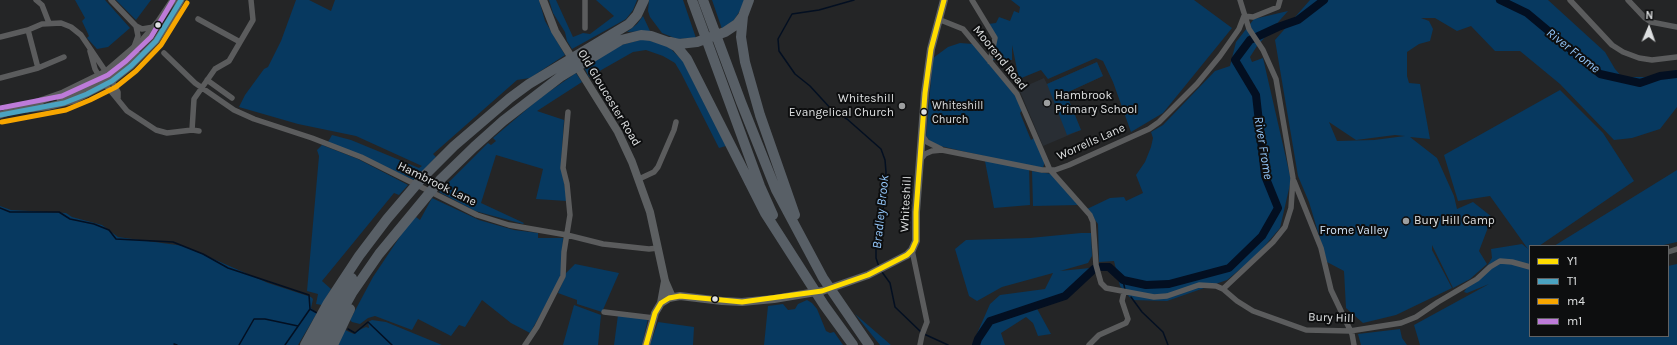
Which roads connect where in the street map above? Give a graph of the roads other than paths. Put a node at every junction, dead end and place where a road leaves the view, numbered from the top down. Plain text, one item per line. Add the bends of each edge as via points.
1 (36, 0) edge
2 (111, 0) edge
3 (173, 0) edge
4 (181, 0) edge
5 (252, 0) edge
6 (543, 0) edge
7 (585, 0) edge
8 (644, 0) edge
9 (692, 0) edge
10 (703, 0) edge
11 (749, 0) edge
12 (944, 0) edge
13 (972, 0) edge
14 (1240, 0) edge
15 (1280, 0) edge
16 (1570, 0) edge
17 (1628, 0) edge
18 (743, 16) junction
19 (1244, 16) junction
20 (198, 19) dead end
21 (938, 19) junction
22 (49, 23) junction
23 (136, 26) junction
24 (154, 27) junction
25 (585, 28) dead end
26 (1677, 28) edge
27 (28, 30) junction
28 (0, 37) edge
29 (240, 42) junction
30 (668, 42) junction
31 (134, 49) junction
32 (164, 53) dead end
33 (64, 57) dead end
34 (1677, 57) edge
35 (990, 62) junction
36 (38, 68) junction
37 (542, 77) junction
38 (0, 78) edge
39 (105, 78) junction
40 (207, 80) junction
41 (202, 88) junction
42 (232, 98) dead end
43 (20, 110) junction
44 (568, 112) dead end
45 (0, 115) edge
46 (676, 122) dead end
47 (192, 130) junction
48 (199, 131) dead end
49 (922, 135) junction
50 (942, 150) junction
51 (921, 159) junction
52 (1050, 170) junction
53 (1293, 178) junction
54 (639, 179) junction
55 (566, 235) junction
56 (804, 245) junction
57 (658, 248) junction
58 (912, 250) junction
59 (790, 251) junction
60 (379, 254) junction
61 (359, 267) junction
62 (1529, 267) edge
63 (665, 281) junction
64 (1223, 288) junction
65 (1114, 290) junction
66 (1124, 292) junction
67 (672, 297) junction
68 (1122, 302) junction
69 (661, 304) junction
70 (604, 312) dead end
71 (654, 318) junction
72 (1350, 331) junction
73 (305, 345) edge
74 (314, 345) edge
75 (323, 345) edge
76 (333, 345) edge
77 (525, 345) edge
78 (646, 345) edge
79 (853, 345) edge
80 (869, 345) edge
81 (920, 345) edge
82 (1089, 345) edge
83 (1354, 345) edge

1 - 22 street via 42,5
2 - 23 street
3 - 24 street
4 - 39 street via 168,24 146,51
5 - 29 street via 253,20
6 - 54 main road, Old Gloucester Road via 562,43 618,132
7 - 25 street
8 - 37 highway via 637,15 629,24
9 - 59 highway via 760,186
10 - 56 highway via 776,190
11 - 18 highway
12 - 21 main road, Whiteshill
13 - 35 street via 995,38
14 - 19 street
15 - 19 street via 1278,7 1253,17
16 - 34 street via 1612,45 1623,52 1652,60
17 - 26 street via 1651,22
18 - 30 highway via 725,32 697,42
18 - 56 highway via 741,45 754,94
19 - 52 street, Worrells Lane via 1239,30 1220,56 1197,84 1159,122 1149,129 1069,165
19 - 53 street via 1276,79
20 - 29 street
21 - 35 street, Moorend Road via 962,29
21 - 49 main road, Whiteshill via 931,49
22 - 27 street
22 - 39 street via 61,23 80,35 88,45 95,69
23 - 24 street via 142,29
23 - 31 street via 138,36
24 - 31 street
27 - 28 street
27 - 36 street
29 - 40 street via 229,61 215,69
30 - 59 highway via 677,47 687,59 765,213
30 - 60 highway via 641,35 621,40 535,95 441,179
31 - 39 street
32 - 41 street, Hambrook Lane
33 - 36 street
35 - 52 street, Moorend Road via 1022,102
36 - 38 street
37 - 61 highway via 485,124 433,175 394,220
37 - 73 highway via 529,84 482,121 412,189 359,256 328,303
39 - 43 street
39 - 43 street via 87,94 64,103
39 - 47 street via 118,92 118,98 127,111 156,130 167,133
40 - 41 street
40 - 42 street
41 - 47 street via 194,99
41 - 55 street, Hambrook Lane via 234,110 361,157 464,210 497,222
43 - 45 street
44 - 55 street via 563,168 570,205
46 - 54 street via 658,167 654,172
47 - 48 street
49 - 50 street via 927,142
49 - 51 main road, Whiteshill
50 - 51 street via 929,153
50 - 52 street, Worrells Lane
51 - 58 main road, Whiteshill via 916,241
52 - 65 street, Moorend Road via 1090,215 1094,227 1096,264 1101,283 1106,288
53 - 64 street via 1291,208 1285,227 1273,242
53 - 72 street via 1321,248 1331,290
54 - 57 main road, Old Gloucester Road
55 - 57 street, Hambrook Lane via 602,244
55 - 77 street via 561,284
56 - 80 highway via 823,278
57 - 63 main road, Old Gloucester Road
58 - 67 main road via 888,266 851,283 822,291 774,299 722,301
58 - 81 street via 928,322 922,333
59 - 79 highway
60 - 75 highway via 352,294
60 - 76 highway
61 - 73 highway via 342,288
61 - 74 highway
62 - 72 street, Bury Hill via 1500,262 1416,317 1401,323
63 - 67 main road, Old Gloucester Road
63 - 69 main road, Old Gloucester Road
64 - 66 street via 1200,285 1167,296 1154,297
64 - 72 street, Bury Hill via 1252,311 1306,330
65 - 66 street, Moorend Road
65 - 68 street
66 - 68 street
67 - 69 main road
68 - 82 street via 1128,319 1126,323 1099,335
69 - 71 main road
70 - 71 street
71 - 78 main road
72 - 83 street

